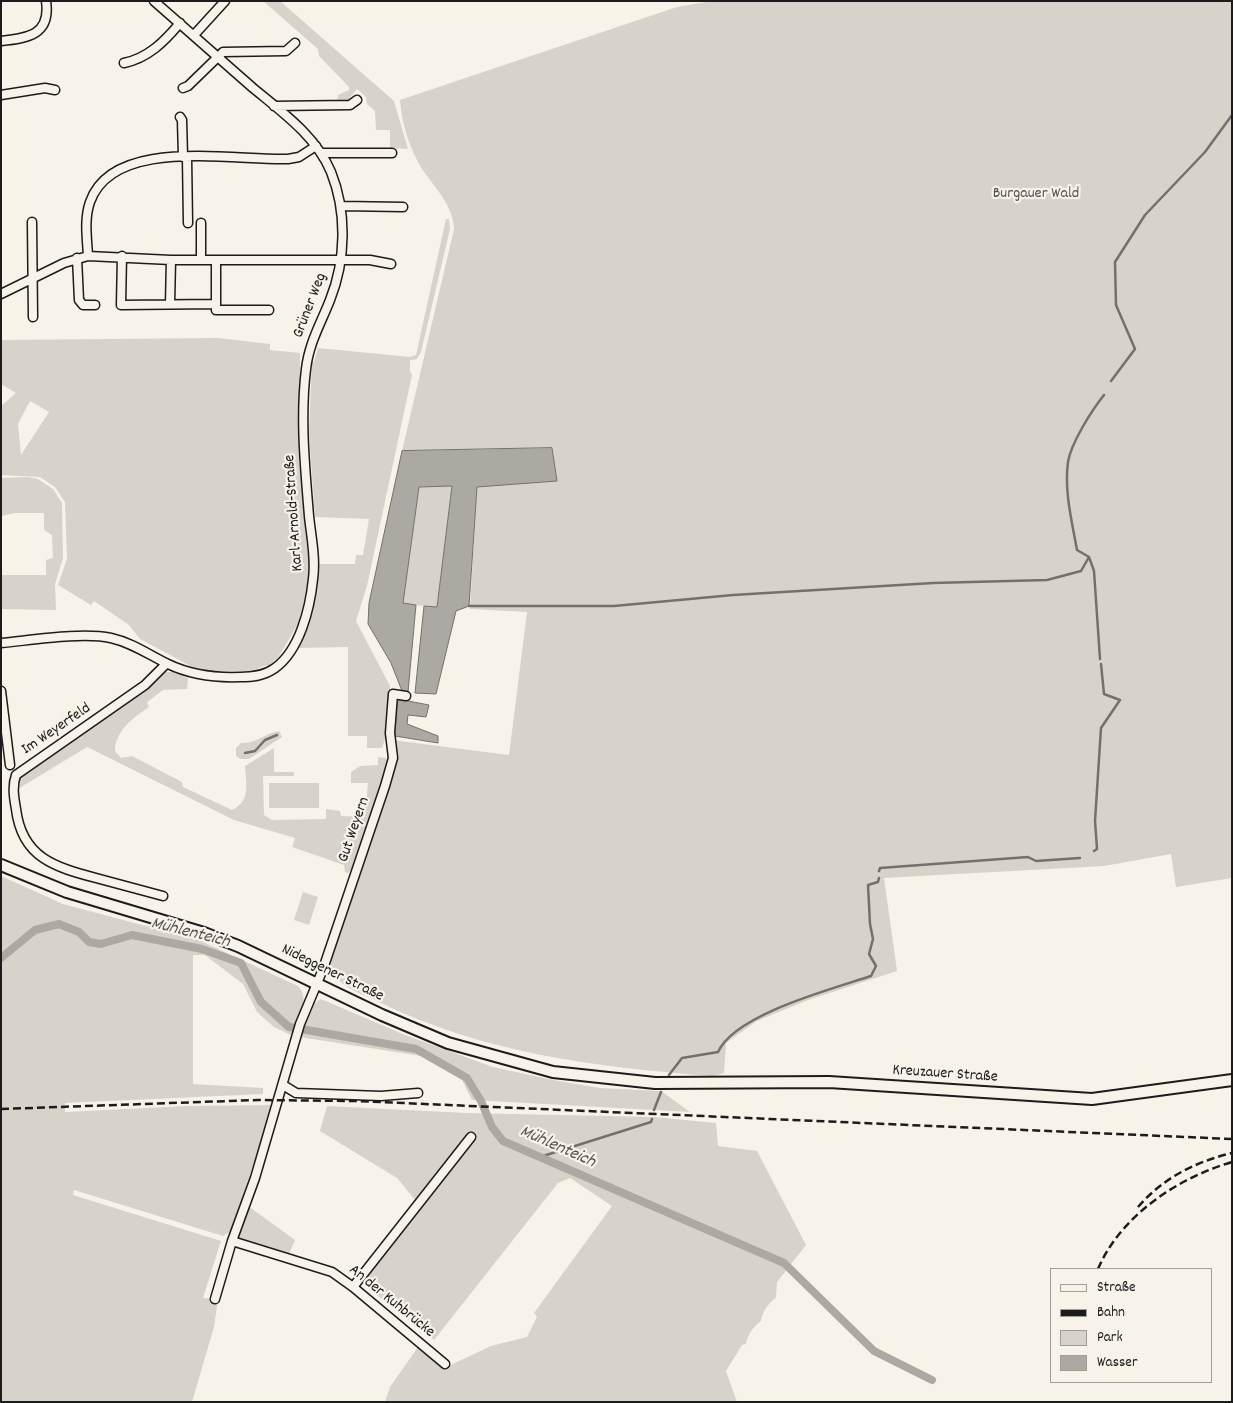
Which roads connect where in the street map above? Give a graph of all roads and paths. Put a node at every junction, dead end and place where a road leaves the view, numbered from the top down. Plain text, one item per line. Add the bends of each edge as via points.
1 (46, 1) edge
2 (154, 1) edge
3 (225, 1) edge
4 (180, 24) junction
5 (194, 35) junction
6 (1, 41) edge
7 (295, 43) dead end
8 (218, 56) junction
9 (124, 63) dead end
10 (183, 88) dead end
11 (55, 90) dead end
12 (1, 95) edge
13 (357, 100) dead end
14 (274, 106) junction
15 (180, 117) dead end
16 (318, 150) junction
17 (392, 153) dead end
18 (185, 157) junction
19 (341, 206) junction
20 (403, 207) dead end
21 (32, 222) dead end
22 (188, 223) dead end
23 (201, 223) dead end
24 (88, 256) junction
25 (122, 256) junction
26 (77, 258) junction
27 (171, 260) junction
28 (201, 260) junction
29 (216, 260) junction
30 (340, 260) junction
31 (391, 264) dead end
32 (32, 278) junction
33 (1, 294) edge
34 (170, 304) junction
35 (216, 304) junction
36 (95, 305) dead end
37 (269, 310) dead end
38 (32, 317) dead end
39 (307, 362) joint
40 (1, 643) edge
41 (166, 664) junction
42 (1, 690) edge
43 (406, 696) dead end
44 (10, 766) dead end
45 (1, 865) edge
46 (163, 896) dead end
47 (317, 983) junction
48 (1232, 1080) edge
49 (655, 1082) joint
50 (283, 1085) junction
51 (418, 1093) dead end
52 (471, 1138) dead end
53 (232, 1241) junction
54 (353, 1287) junction
55 (215, 1299) dead end
56 (445, 1364) dead end

1 - 6 street via 46,19 37,32
2 - 4 street, Grüner Weg
3 - 5 street
4 - 5 street, Grüner Weg
4 - 9 street via 152,51
5 - 8 street, Grüner Weg
7 - 8 street via 286,51 223,52
8 - 10 street
8 - 14 street, Grüner Weg
11 - 12 street via 45,88
13 - 14 street via 350,105
14 - 16 street, Grüner Weg
15 - 18 street
16 - 17 street
16 - 18 street via 288,159
16 - 19 street, Grüner Weg via 330,168
18 - 22 street
18 - 24 street via 133,162 102,183 88,210
19 - 20 street
19 - 30 street, Grüner Weg
21 - 32 street
23 - 28 street
24 - 25 street
24 - 26 street
25 - 27 street
25 - 34 street via 121,305
26 - 32 street
26 - 36 street via 79,300 83,305
27 - 28 street
27 - 34 street
28 - 29 street
29 - 30 street
29 - 35 street
30 - 31 street, Grüner Weg
30 - 39 street, Grüner Weg via 338,279
32 - 33 street
32 - 38 street
34 - 35 street
35 - 37 street via 216,310
39 - 41 street, Karl-Arnold-Straße via 304,435 314,565 303,626 284,659 263,674 210,677
40 - 41 street, Karl-Arnold-Straße via 101,636 133,644
41 - 46 street, Im Weyerfeld via 145,685 16,775 14,789 17,818 27,841 42,859 62,869
42 - 44 street
43 - 47 street, Gut Weyern via 393,694 390,733 393,758
45 - 47 main road, Nideggener Straße via 67,892 204,933
47 - 49 main road, Nideggener Straße via 429,1035 496,1058 553,1072
47 - 50 street via 300,1024
48 - 49 main road, Kreuzauer Straße via 1092,1099 829,1082
50 - 51 street via 296,1093 381,1096
50 - 53 street
52 - 54 street
53 - 54 street, An der Kuhbrücke via 332,1272
53 - 55 street
54 - 56 street, An der Kuhbrücke

